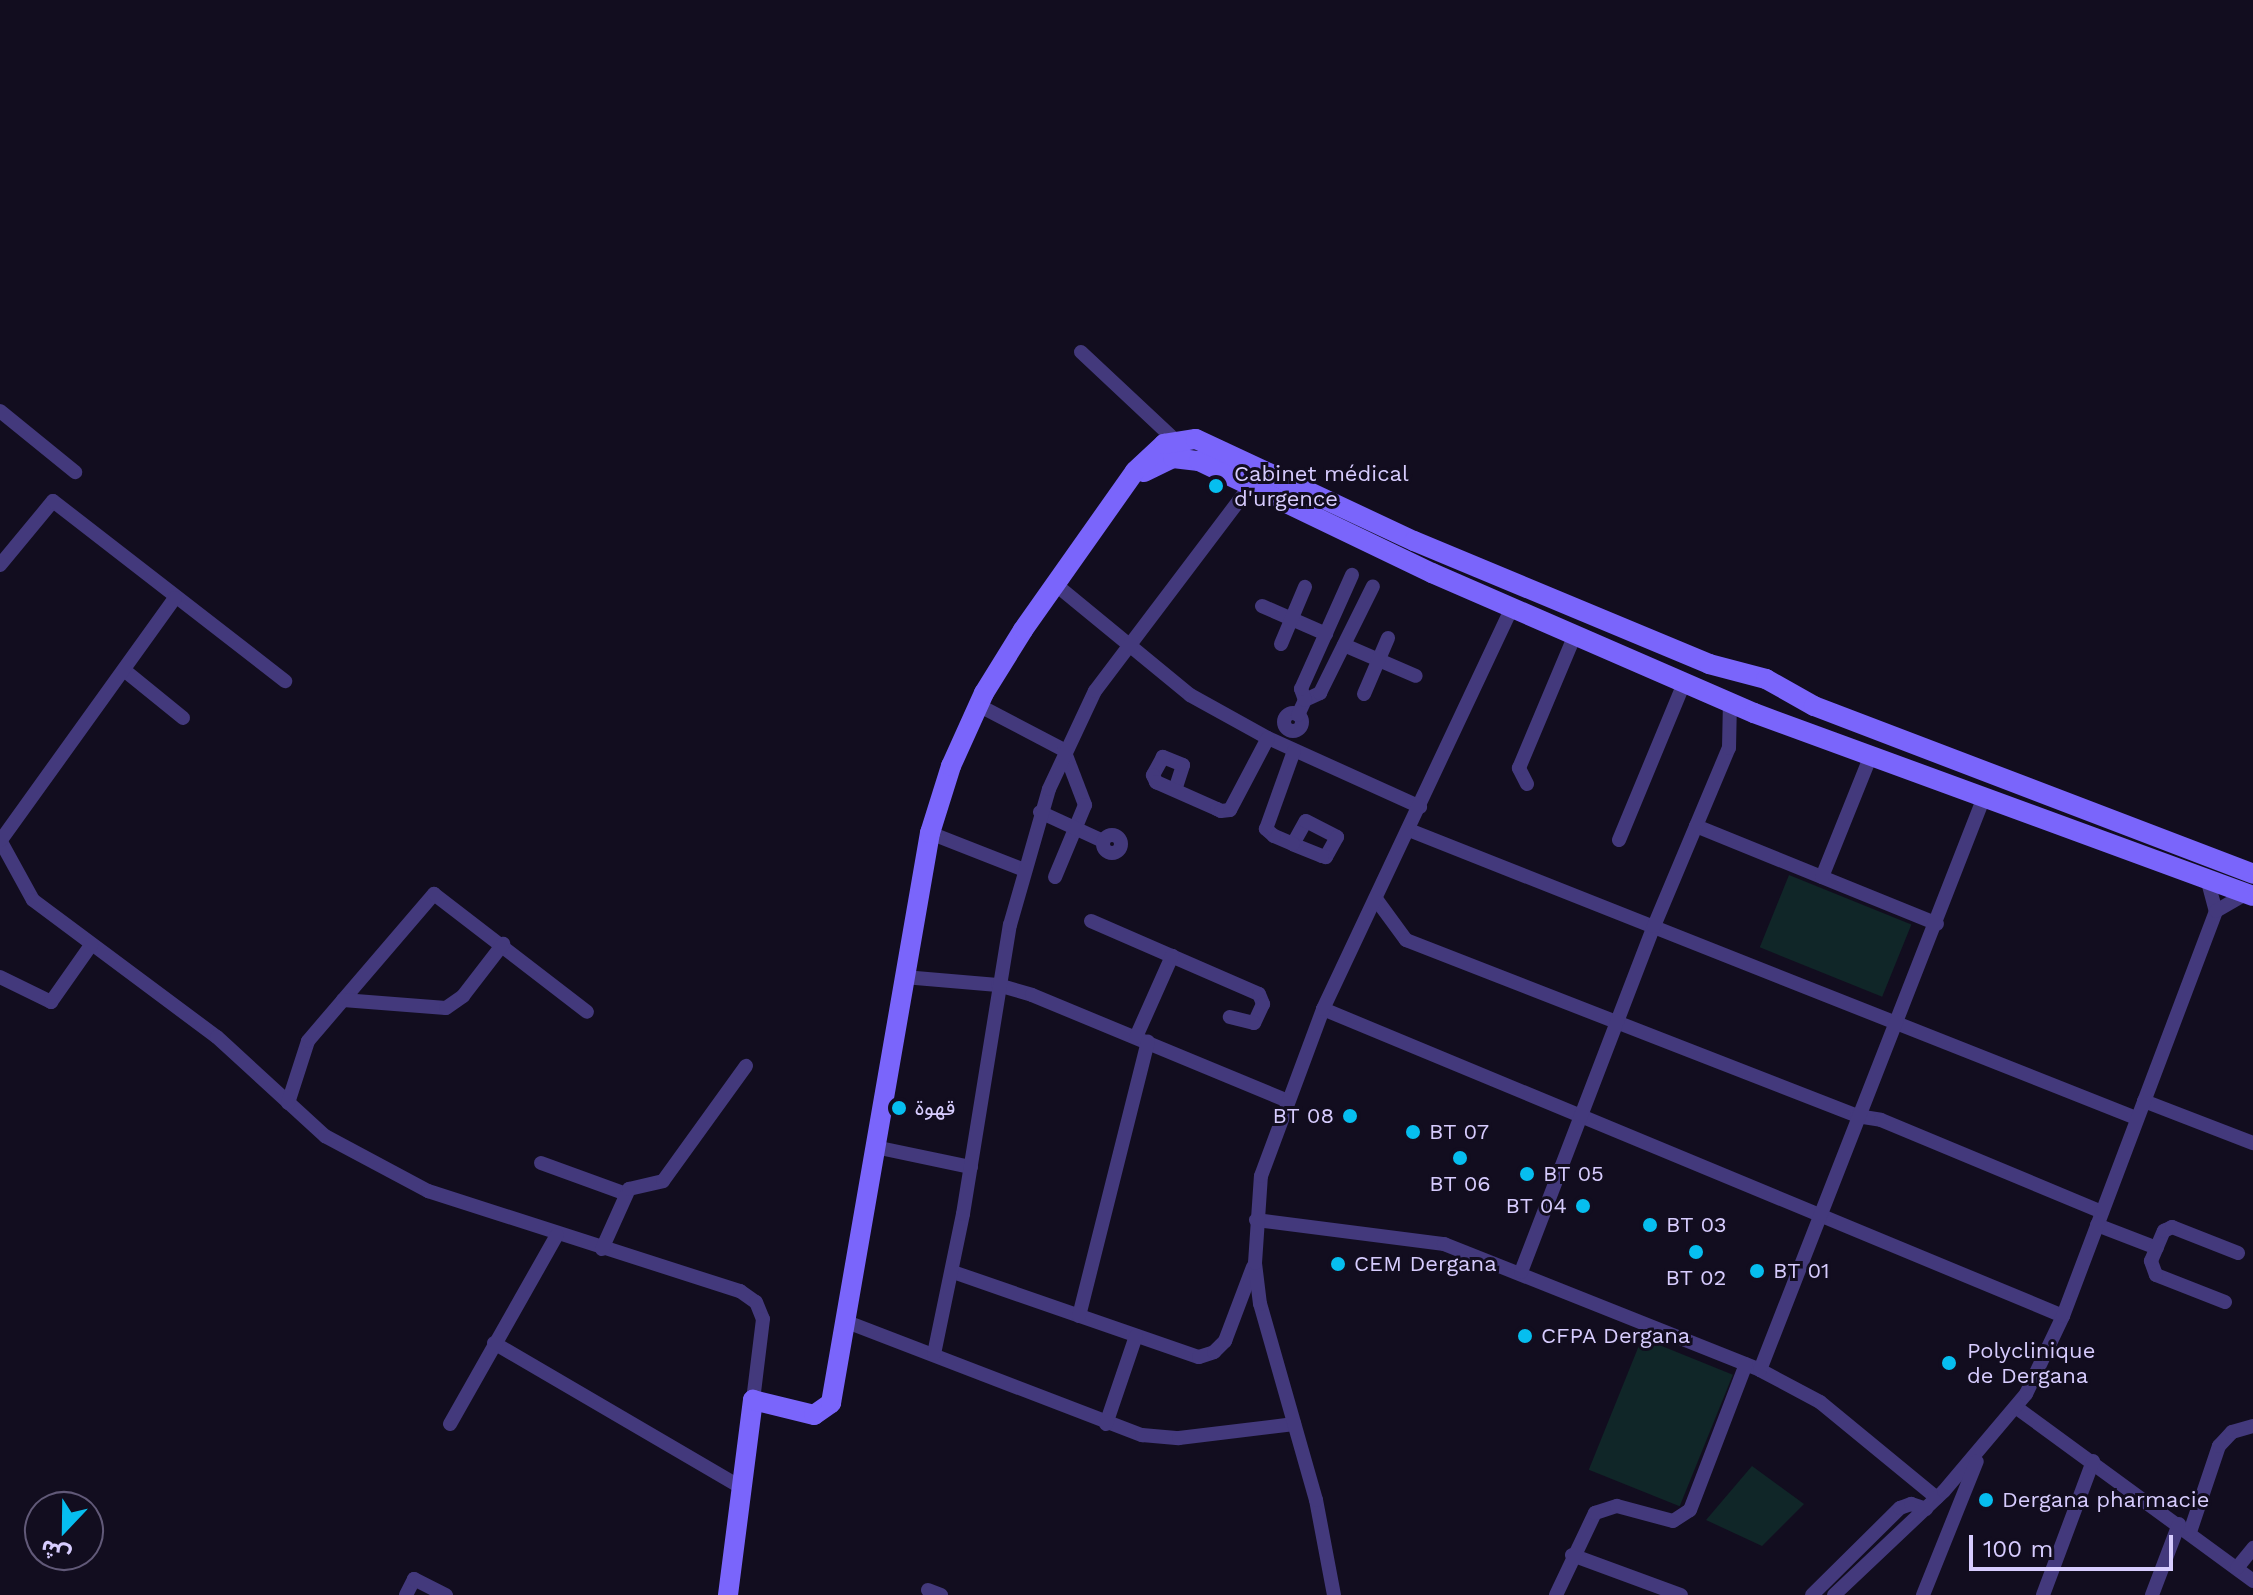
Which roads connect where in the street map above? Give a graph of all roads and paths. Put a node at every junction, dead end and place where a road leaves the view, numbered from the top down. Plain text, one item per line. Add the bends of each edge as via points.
1 (1081, 352) dead end
2 (0, 411) edge
3 (1174, 439) junction
4 (75, 472) dead end
5 (1257, 475) junction
6 (1123, 491) junction
7 (0, 565) edge
8 (1352, 575) dead end
9 (1055, 584) junction
10 (1373, 586) dead end
11 (1305, 587) dead end
12 (175, 598) junction
13 (1262, 606) dead end
14 (1512, 608) junction
15 (1291, 619) junction
16 (1326, 634) junction
17 (1575, 635) junction
18 (1388, 638) dead end
19 (1281, 644) dead end
20 (1344, 645) junction
21 (1128, 647) junction
22 (1378, 660) junction
23 (124, 670) junction
24 (1746, 673) junction
25 (1416, 676) dead end
26 (285, 681) dead end
27 (1685, 681) junction
28 (1775, 684) junction
29 (1364, 694) dead end
30 (1305, 700) junction
31 (1733, 702) junction
32 (978, 705) junction
33 (1764, 715) junction
34 (183, 718) dead end
35 (1268, 738) junction
36 (1288, 748) junction
37 (1064, 750) junction
38 (1871, 755) junction
39 (1527, 784) dead end
40 (1175, 790) dead end
41 (1984, 797) junction
42 (1420, 807) junction
43 (1040, 812) junction
44 (1696, 826) junction
45 (1076, 829) junction
46 (1409, 830) junction
47 (930, 833) junction
48 (0, 840) edge
49 (1619, 840) dead end
50 (1103, 841) dead end
51 (1293, 844) dead end
52 (1022, 869) junction
53 (1055, 877) dead end
54 (1822, 877) junction
55 (2208, 882) junction
56 (2251, 888) edge
57 (1376, 899) junction
58 (2216, 911) junction
59 (1091, 921) dead end
60 (1937, 924) junction
61 (1654, 926) junction
62 (503, 944) junction
63 (91, 945) junction
64 (1172, 956) junction
65 (0, 977) edge
66 (904, 977) junction
67 (998, 985) junction
68 (343, 1000) junction
69 (1323, 1009) junction
70 (587, 1012) dead end
71 (1230, 1017) dead end
72 (1617, 1020) junction
73 (1897, 1021) junction
74 (1142, 1039) junction
75 (746, 1066) dead end
76 (1286, 1100) junction
77 (2144, 1101) junction
78 (288, 1103) junction
79 (1580, 1116) junction
80 (1857, 1116) junction
81 (2136, 1118) junction
82 (2253, 1143) edge
83 (875, 1147) junction
84 (541, 1163) dead end
85 (971, 1167) junction
86 (626, 1194) junction
87 (1818, 1214) junction
88 (2099, 1219) junction
89 (1256, 1220) junction
90 (557, 1235) junction
91 (2157, 1248) junction
92 (602, 1249) junction
93 (2238, 1253) dead end
94 (1255, 1263) junction
95 (953, 1272) junction
96 (1521, 1272) junction
97 (2225, 1302) dead end
98 (1079, 1316) junction
99 (2063, 1316) junction
100 (847, 1322) junction
101 (1136, 1336) junction
102 (494, 1343) junction
103 (934, 1354) junction
104 (1753, 1367) junction
105 (753, 1400) junction
106 (2017, 1408) junction
107 (450, 1424) dead end
108 (1106, 1424) junction
109 (1294, 1424) junction
110 (2253, 1426) edge
111 (1981, 1450) junction
112 (2093, 1461) junction
113 (740, 1487) junction
114 (1932, 1504) junction
115 (2184, 1528) junction
116 (2253, 1548) edge
117 (1572, 1555) junction
118 (2237, 1568) junction
119 (2253, 1581) edge
120 (406, 1595) edge
121 (446, 1595) edge
122 (728, 1595) edge
123 (1334, 1595) edge
124 (1556, 1595) edge
125 (1681, 1595) edge
126 (1812, 1595) edge
127 (1834, 1595) edge
128 (1923, 1595) edge
129 (2043, 1595) edge
130 (2152, 1595) edge

1 - 3 street
2 - 4 street
3 - 5 street via 1196,439
3 - 6 street via 1149,456
5 - 6 street via 1182,457 1157,463
5 - 14 street
5 - 21 street
5 - 24 street via 1709,664
6 - 9 street
7 - 12 street via 53,501
8 - 16 street
9 - 21 street
9 - 32 street
10 - 20 street
11 - 15 street
12 - 23 street
12 - 26 street
13 - 15 street
14 - 17 street
14 - 42 street
15 - 16 street
15 - 19 street
16 - 30 street via 1301,689
17 - 27 street
17 - 39 street via 1519,768
18 - 22 street
20 - 22 street
20 - 30 street via 1318,696
21 - 35 street via 1190,695
21 - 37 street via 1095,691
22 - 25 street
22 - 29 street
23 - 34 street
23 - 48 street
24 - 28 street
24 - 31 street via 1735,686
27 - 31 street
27 - 49 street
28 - 33 street
28 - 56 street via 1814,706
30 - 36 street via 1298,715 1286,716
31 - 33 street
31 - 44 street via 1731,741
32 - 37 street
32 - 47 street
33 - 38 street
35 - 36 street
35 - 40 street via 1234,808 1221,811
36 - 42 street
36 - 51 street via 1265,825 1271,834
37 - 43 street
37 - 45 street via 1084,799
38 - 41 street
38 - 54 street
41 - 55 street
41 - 60 street
42 - 46 street
43 - 45 street
43 - 52 street
44 - 54 street
44 - 61 street
45 - 50 street
45 - 53 street
46 - 57 street
46 - 61 street
47 - 52 street
47 - 66 street
48 - 63 street via 33,900
52 - 67 street
54 - 60 street
55 - 56 street
55 - 58 street
56 - 58 street
57 - 69 street
57 - 72 street via 1406,940
58 - 77 street
59 - 64 street
60 - 73 street
61 - 72 street
61 - 73 street
62 - 68 street via 463,996 446,1008
62 - 68 street via 434,894
62 - 70 street
63 - 65 street via 51,1002
63 - 78 street via 217,1037
64 - 71 street via 1259,994 1263,1004 1254,1023
64 - 74 street
66 - 67 street
66 - 83 street
67 - 74 street
67 - 85 street
68 - 78 street via 308,1041
69 - 76 street
69 - 79 street
72 - 79 street
72 - 80 street
73 - 80 street
73 - 81 street
74 - 76 street
74 - 98 street
75 - 86 street via 663,1181
76 - 89 street via 1266,1154
77 - 81 street
77 - 82 street
78 - 90 street via 325,1136 379,1167 428,1191
79 - 87 street
79 - 96 street
80 - 87 street
80 - 88 street via 1881,1120
81 - 88 street
83 - 85 street
83 - 100 street
84 - 86 street
85 - 95 street
86 - 92 street
87 - 99 street
87 - 104 street
88 - 91 street
88 - 99 street
89 - 94 street
89 - 96 street via 1422,1239
90 - 92 street
90 - 102 street
91 - 93 street via 2172,1227
91 - 97 street via 2151,1265 2156,1275
92 - 105 street via 740,1291 756,1302 763,1319
94 - 101 street via 1225,1341 1214,1352 1191,1356
94 - 109 street via 1269,1342
95 - 98 street
95 - 103 street
96 - 104 street
98 - 101 street
99 - 106 street
100 - 103 street
100 - 105 street via 831,1403 824,1412 814,1415
101 - 108 street
102 - 107 street
102 - 113 street
103 - 108 street
104 - 114 street via 1820,1402
104 - 117 street via 1686,1515 1666,1521 1606,1508 1587,1521
105 - 113 street
106 - 111 street
106 - 112 street
108 - 109 street via 1142,1435 1179,1438
109 - 123 street via 1321,1519
110 - 115 street via 2232,1432 2219,1446
111 - 114 street
111 - 128 street
112 - 115 street
112 - 129 street
113 - 122 street
114 - 126 street via 1900,1508
114 - 127 street
115 - 118 street
115 - 130 street
116 - 118 street
117 - 124 street
117 - 125 street
118 - 119 street
120 - 121 street via 414,1579

